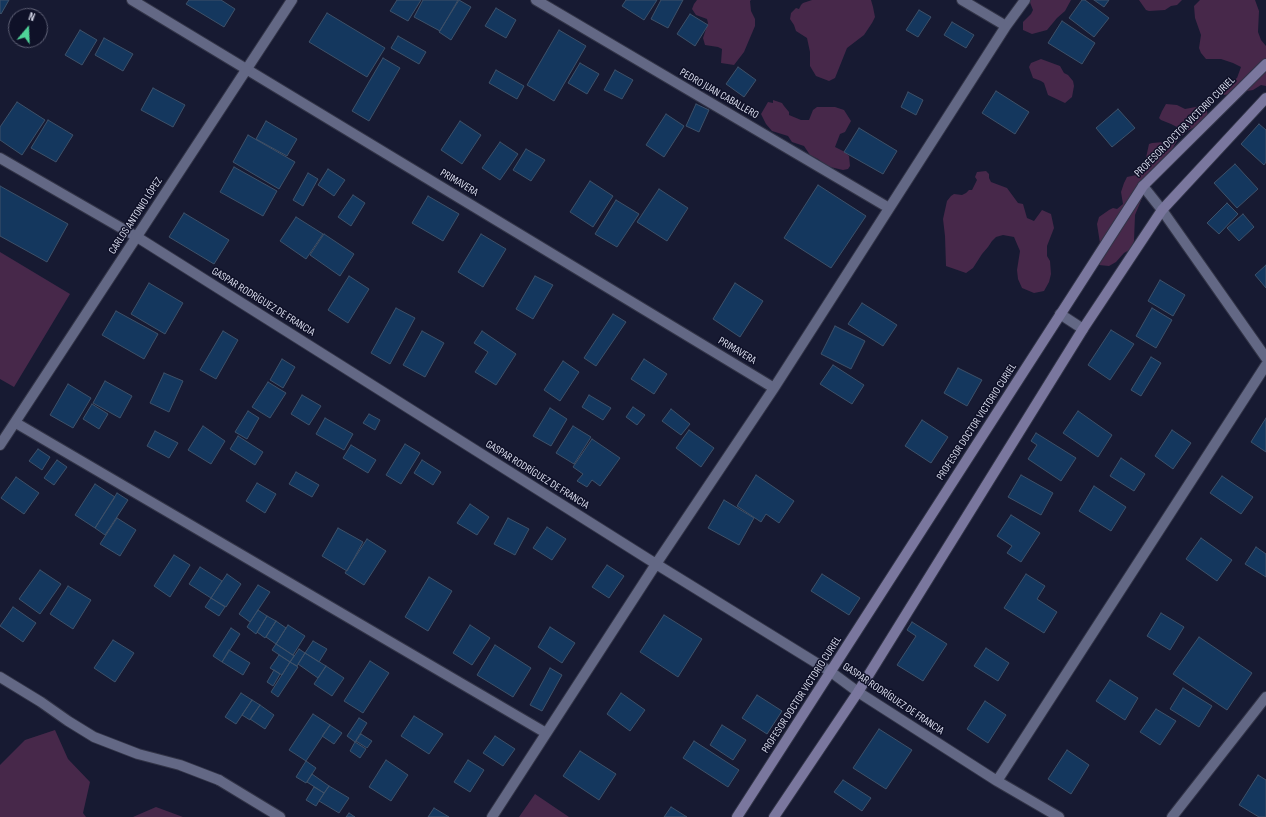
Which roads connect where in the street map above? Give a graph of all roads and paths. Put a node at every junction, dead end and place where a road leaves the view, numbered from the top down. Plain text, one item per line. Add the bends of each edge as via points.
1 (132, 0) edge
2 (292, 0) edge
3 (536, 0) edge
4 (962, 0) edge
5 (1025, 0) edge
6 (1006, 26) junction
7 (1266, 64) edge
8 (246, 68) junction
9 (1266, 98) edge
10 (0, 158) edge
11 (1142, 186) junction
12 (889, 208) junction
13 (1162, 210) junction
14 (137, 237) junction
15 (1060, 314) junction
16 (1083, 329) junction
17 (1266, 358) edge
18 (1266, 365) edge
19 (774, 388) junction
20 (16, 423) junction
21 (0, 445) edge
22 (656, 564) junction
23 (831, 672) junction
24 (0, 677) edge
25 (858, 692) junction
26 (1266, 697) edge
27 (546, 734) junction
28 (997, 780) junction
29 (280, 817) edge
30 (492, 817) edge
31 (737, 817) edge
32 (774, 817) edge
33 (1059, 817) edge
34 (1172, 817) edge

1 - 8 street, PRIMAVERA
2 - 8 street, CARLOS ANTONIO LÓPEZ
3 - 12 street, PEDRO JUAN CABALLERO
4 - 6 street
5 - 6 street
6 - 12 street
7 - 11 main road, PROFESOR DOCTOR VICTORIO CURIEL
8 - 14 street, CARLOS ANTONIO LÓPEZ
8 - 19 street, PRIMAVERA
9 - 13 main road
10 - 14 street, GASPAR RODRÍGUEZ DE FRANCIA
11 - 13 street
11 - 15 main road, PROFESOR DOCTOR VICTORIO CURIEL
12 - 19 street
13 - 16 main road
13 - 17 street
14 - 20 street, CARLOS ANTONIO LÓPEZ
14 - 22 street, GASPAR RODRÍGUEZ DE FRANCIA
15 - 16 street
15 - 23 main road, PROFESOR DOCTOR VICTORIO CURIEL
16 - 25 main road
18 - 28 street
19 - 22 street
20 - 21 street, CARLOS ANTONIO LÓPEZ
20 - 27 street
22 - 23 street, GASPAR RODRÍGUEZ DE FRANCIA
22 - 27 street
23 - 25 street, GASPAR RODRÍGUEZ DE FRANCIA
23 - 31 main road, PROFESOR DOCTOR VICTORIO CURIEL
24 - 29 street via 94,737 219,780
25 - 28 street, GASPAR RODRÍGUEZ DE FRANCIA
25 - 32 main road
26 - 34 street
27 - 30 street
28 - 33 street, GASPAR RODRÍGUEZ DE FRANCIA

